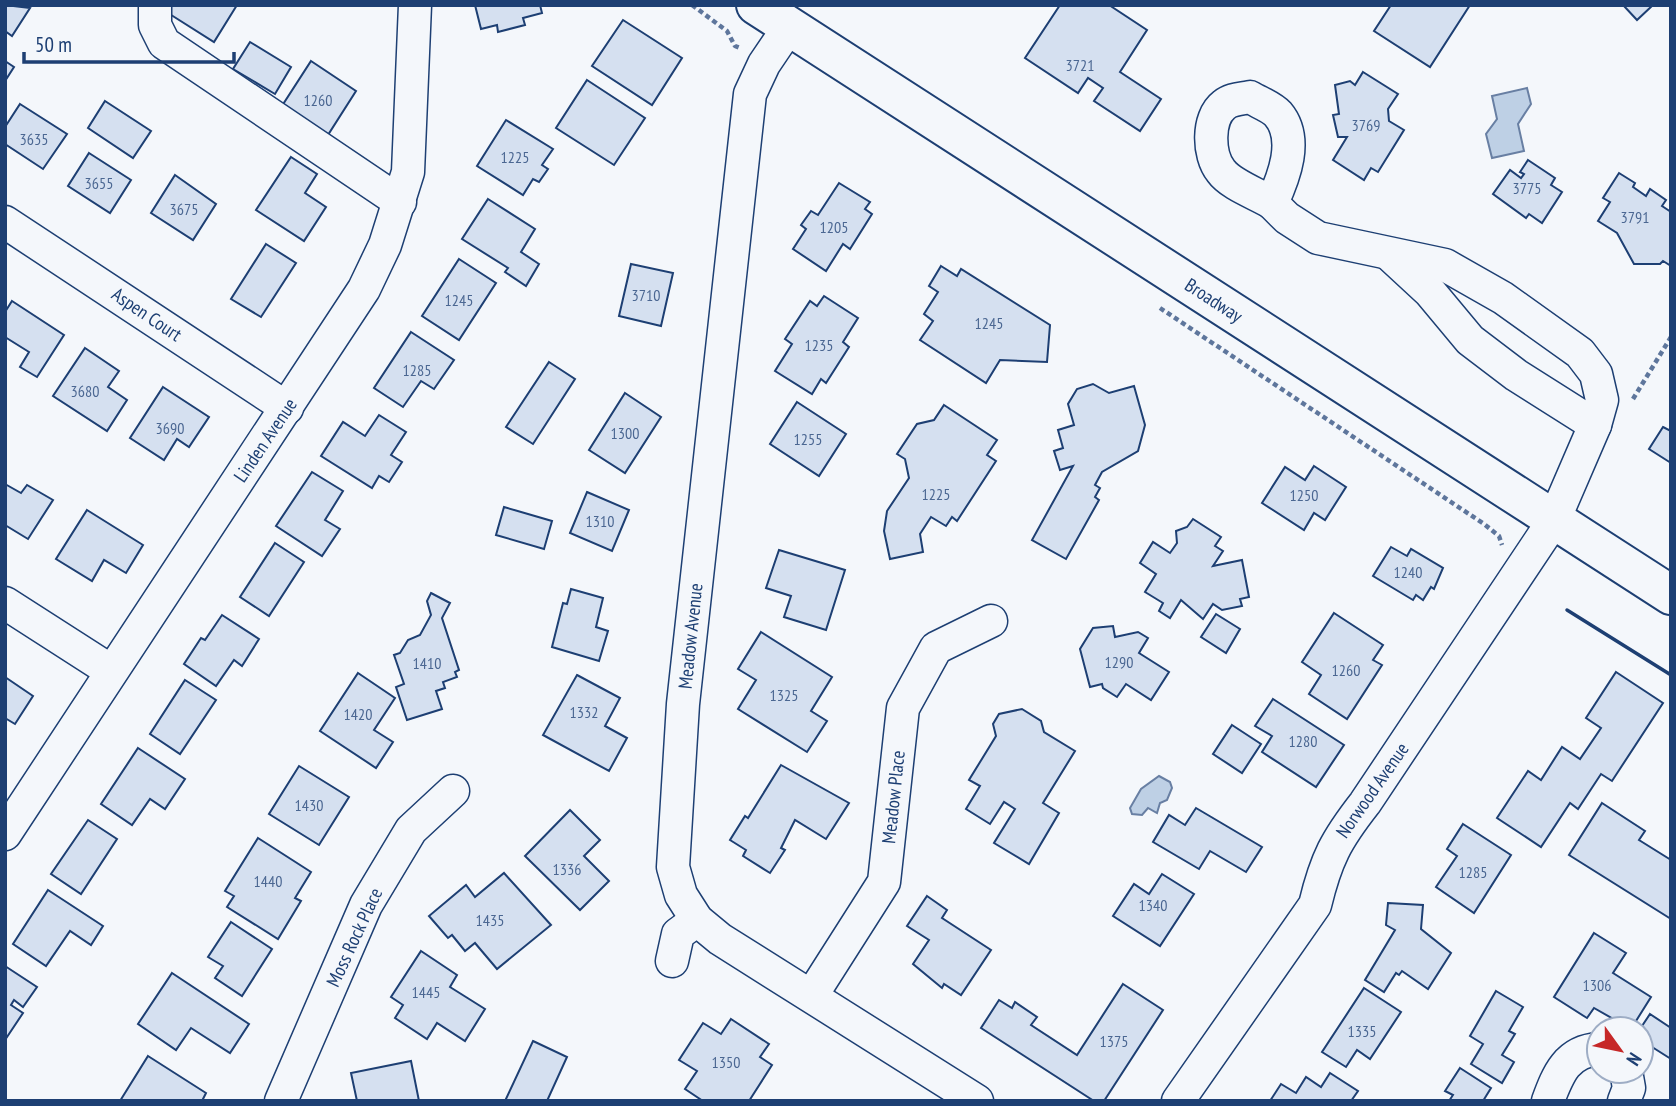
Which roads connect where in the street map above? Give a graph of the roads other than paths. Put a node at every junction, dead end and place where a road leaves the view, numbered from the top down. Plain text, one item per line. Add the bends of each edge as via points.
1 (155, 5) edge
2 (415, 5) edge
3 (756, 5) edge
4 (789, 27) junction
5 (400, 202) junction
6 (1272, 203) dead end
7 (5, 222) edge
8 (1390, 255) junction
9 (287, 408) junction
10 (1595, 425) junction
11 (1554, 520) junction
12 (1671, 595) edge
13 (5, 603) edge
14 (991, 621) dead end
15 (111, 671) junction
16 (453, 790) dead end
17 (5, 834) edge
18 (697, 920) junction
19 (672, 961) dead end
20 (812, 995) junction
21 (1585, 1050) edge
22 (281, 1101) edge
23 (976, 1101) edge
24 (1178, 1101) edge
25 (1548, 1101) edge

1 - 5 street via 155,25 164,43
2 - 5 street, Linden Avenue via 411,133
3 - 4 main road, Broadway
4 - 11 main road, Broadway
4 - 18 street, Meadow Avenue via 750,94 683,704 673,867 681,895
5 - 9 street, Linden Avenue via 364,289
6 - 8 street, Norwood Avenue via 1318,238
7 - 9 street, Aspen Court
8 - 10 street via 1430,292 1470,340
8 - 10 street, Norwood Avenue via 1446,265 1503,298 1580,353 1596,374 1602,400
9 - 15 street, Linden Avenue
10 - 11 street, Norwood Avenue
11 - 12 main road, Broadway
11 - 24 street, Norwood Avenue via 1338,837 1315,905
13 - 15 street
14 - 20 street, Meadow Place via 936,648 902,708 884,882
15 - 17 street, Linden Avenue
16 - 22 street, Moss Rock Place via 411,830 366,905
18 - 19 street via 678,934
18 - 20 street, Meadow Avenue
20 - 23 street, Meadow Avenue
21 - 25 street via 1560,1070

